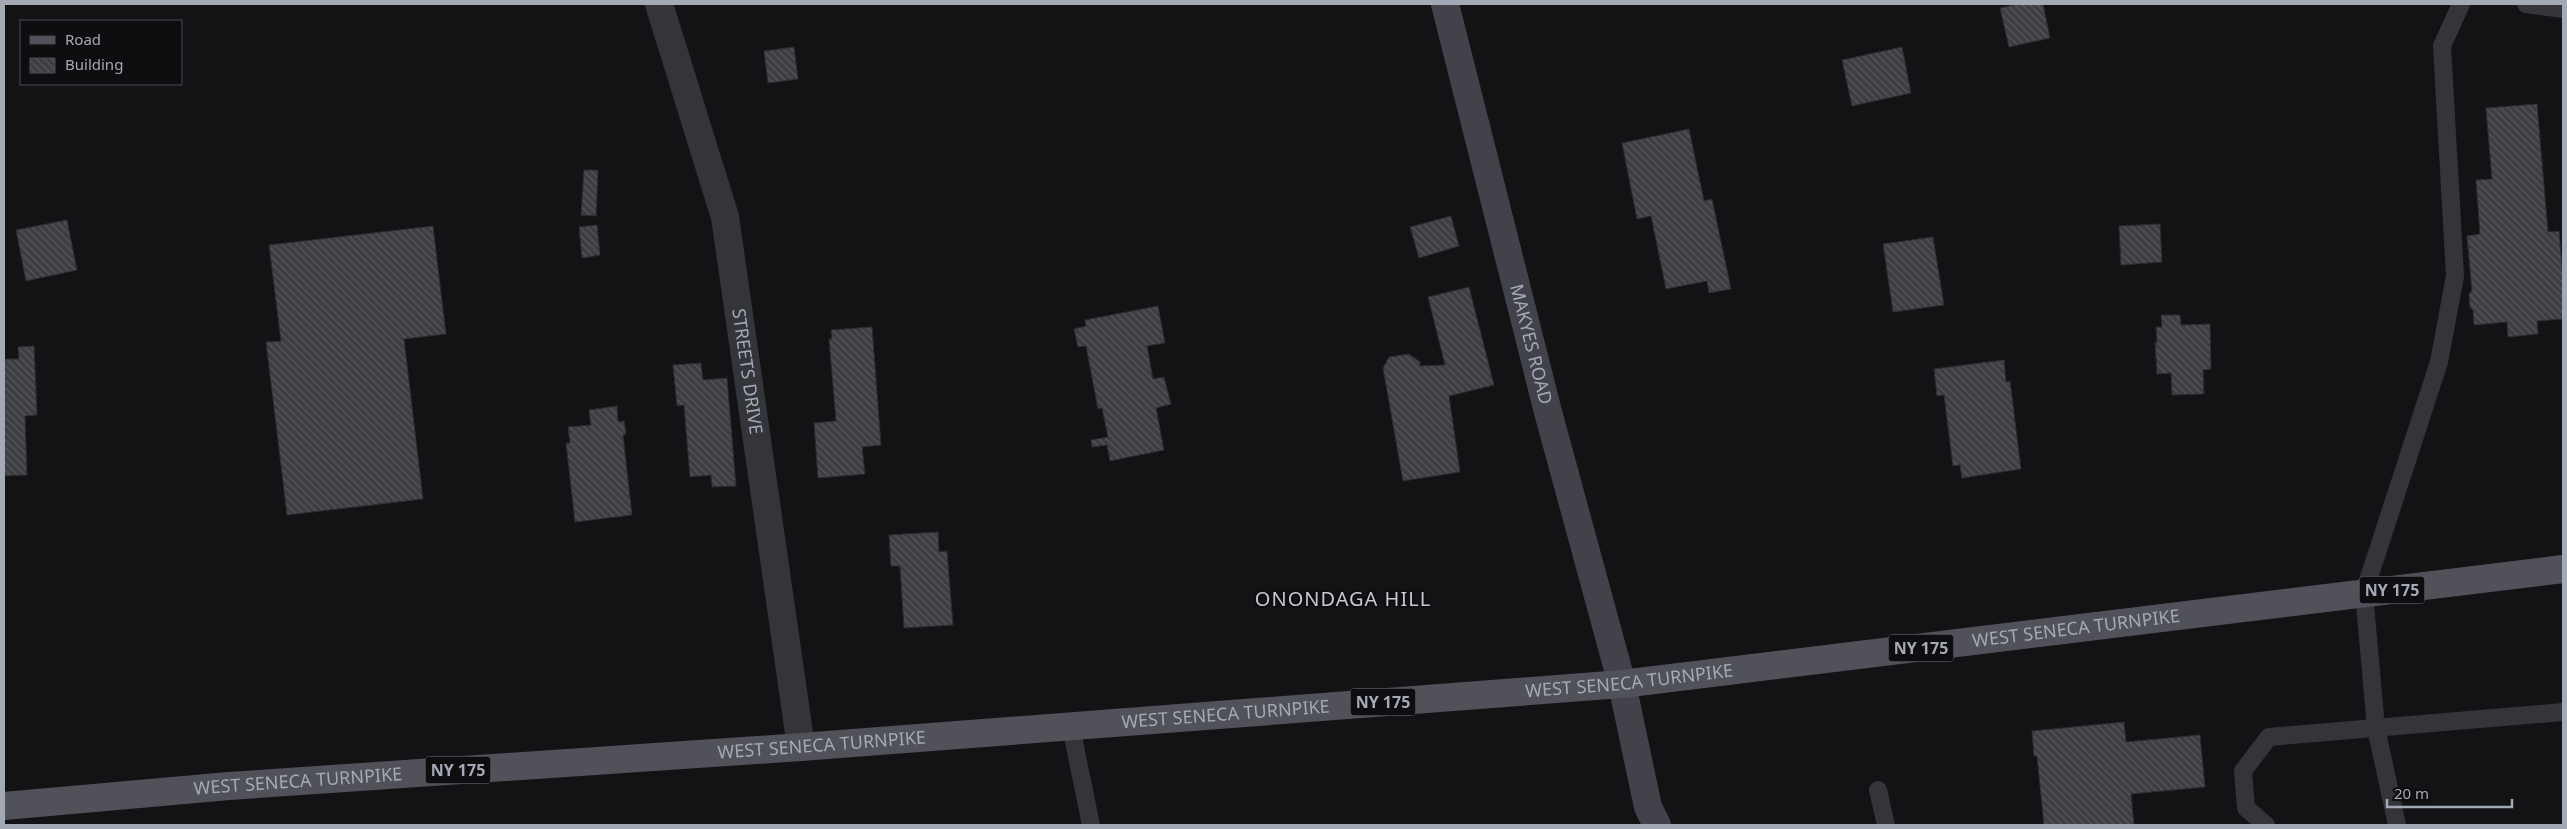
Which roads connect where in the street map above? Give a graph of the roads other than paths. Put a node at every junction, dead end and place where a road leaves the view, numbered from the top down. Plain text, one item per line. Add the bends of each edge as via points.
1 (659, 4) edge
2 (1445, 4) edge
3 (2461, 4) edge
4 (2526, 4) edge
5 (2563, 9) edge
6 (2563, 569) edge
7 (2364, 593) junction
8 (1622, 684) junction
9 (2563, 712) edge
10 (1071, 727) junction
11 (2376, 728) junction
12 (802, 747) junction
13 (1878, 790) dead end
14 (4, 806) edge
15 (1091, 825) edge
16 (1657, 825) edge
17 (1886, 825) edge
18 (2266, 825) edge
19 (2398, 825) edge

1 - 12 street, STREETS DRIVE via 725,217
2 - 8 street, MAKYES ROAD via 1548,412
3 - 7 lane via 2442,46 2455,276 2440,362
4 - 5 lane
6 - 7 main road, WEST SENECA TURNPIKE / NY 175
7 - 8 main road, WEST SENECA TURNPIKE / NY 175
7 - 11 lane
8 - 10 main road, WEST SENECA TURNPIKE / NY 175
8 - 16 street, MAKYES ROAD via 1648,807
9 - 11 lane
10 - 12 main road, WEST SENECA TURNPIKE / NY 175
10 - 15 lane
11 - 18 lane via 2269,737 2243,772 2246,808
11 - 19 lane
12 - 14 main road, WEST SENECA TURNPIKE / NY 175 via 229,786
13 - 17 lane

